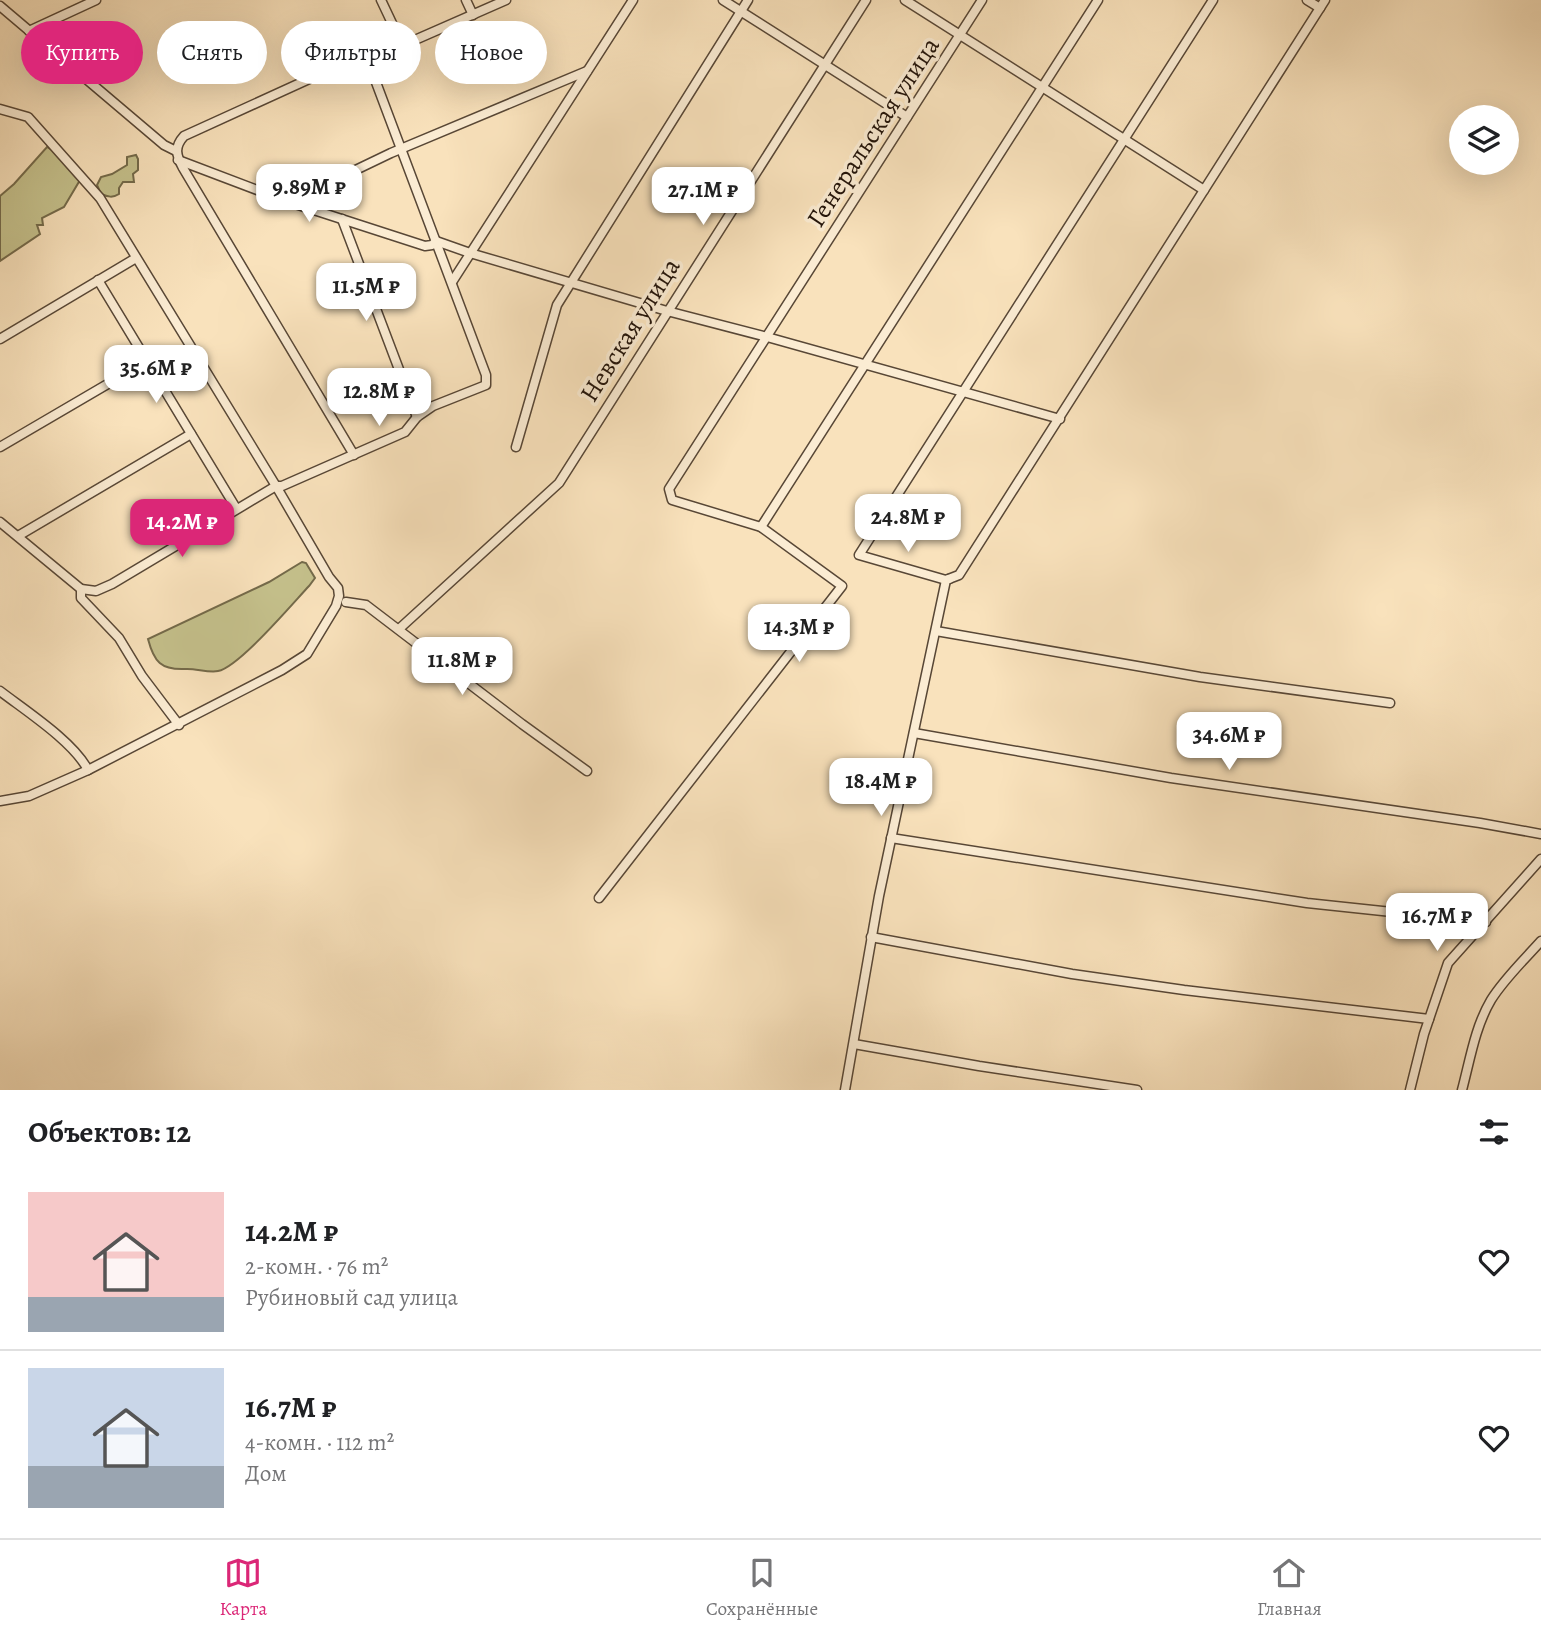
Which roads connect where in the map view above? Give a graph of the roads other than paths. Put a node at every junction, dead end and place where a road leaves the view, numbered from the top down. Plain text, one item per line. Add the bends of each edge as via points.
1 (96, 0) edge
2 (381, 0) edge
3 (466, 0) edge
4 (506, 0) edge
5 (633, 0) edge
6 (723, 0) edge
7 (748, 0) edge
8 (866, 0) edge
9 (905, 0) edge
10 (982, 0) edge
11 (1098, 0) edge
12 (1213, 0) edge
13 (1307, 0) edge
14 (1322, 4) edge
15 (0, 6) edge
16 (741, 12) junction
17 (473, 15) junction
18 (51, 21) edge
19 (391, 21) edge
20 (21, 24) edge
21 (959, 35) junction
22 (421, 38) edge
23 (824, 66) junction
24 (587, 71) junction
25 (92, 84) edge
26 (297, 84) edge
27 (377, 84) edge
28 (1042, 87) junction
29 (0, 109) edge
30 (907, 117) junction
31 (1125, 139) junction
32 (402, 150) junction
33 (177, 156) junction
34 (1204, 190) junction
35 (289, 202) junction
36 (342, 219) junction
37 (436, 241) junction
38 (470, 253) junction
39 (136, 258) junction
40 (98, 281) junction
41 (570, 281) junction
42 (452, 282) junction
43 (667, 311) junction
44 (767, 337) junction
45 (0, 339) edge
46 (147, 361) junction
47 (866, 365) junction
48 (962, 393) junction
49 (416, 417) junction
50 (1060, 419) junction
51 (191, 435) junction
52 (0, 447) edge
53 (516, 447) dead end
54 (354, 455) junction
55 (276, 486) junction
56 (236, 508) junction
57 (0, 522) edge
58 (761, 527) junction
59 (18, 536) junction
60 (946, 580) junction
61 (81, 589) junction
62 (346, 602) dead end
63 (399, 629) junction
64 (936, 631) junction
65 (0, 691) edge
66 (1390, 703) dead end
67 (179, 725) junction
68 (914, 733) junction
69 (88, 770) junction
70 (587, 771) dead end
71 (0, 801) edge
72 (1541, 834) edge
73 (891, 838) junction
74 (1541, 859) edge
75 (599, 898) dead end
76 (1486, 922) junction
77 (871, 937) junction
78 (1541, 941) edge
79 (1429, 1020) junction
80 (853, 1044) junction
81 (845, 1090) edge
82 (1137, 1090) edge
83 (1410, 1090) edge
84 (1462, 1090) edge

1 - 18 street
2 - 19 street
3 - 17 street
4 - 17 street
5 - 24 street
6 - 16 street
7 - 16 street
8 - 23 street, Невская улица
9 - 21 street
10 - 21 street, Генеральская улица
11 - 28 street
12 - 31 street
13 - 14 street
14 - 34 street
15 - 20 street
16 - 23 street
16 - 41 street
17 - 22 street
21 - 28 street
21 - 30 street, Генеральская улица
23 - 30 street
23 - 43 street, Невская улица
24 - 32 street
24 - 38 street
25 - 33 street
26 - 33 street via 184,136
27 - 32 street
28 - 31 street
28 - 47 street
29 - 39 street via 28,117 37,126 100,198
30 - 44 street, Генеральская улица
31 - 34 street
31 - 48 street
32 - 35 street
32 - 37 street
33 - 35 street
33 - 54 street
34 - 50 street
35 - 36 street
36 - 37 street via 425,246
36 - 49 street
37 - 38 street
37 - 42 street
38 - 41 street
38 - 42 street
39 - 40 street
39 - 55 street
40 - 45 street
40 - 46 street
41 - 43 street
41 - 53 street via 557,305
42 - 49 street via 486,385
43 - 44 street
43 - 63 street, Невская улица via 559,483
44 - 47 street
44 - 58 street, Генеральская улица via 669,489 672,500
46 - 51 street
46 - 52 street
47 - 48 street
47 - 58 street
48 - 50 street
48 - 60 street via 859,555
49 - 54 street via 405,432
50 - 60 street via 959,575
51 - 56 street
51 - 59 street
54 - 55 street
55 - 56 street
55 - 67 street via 338,588 338,601 307,654
56 - 61 street via 112,584 96,591
57 - 59 street
58 - 75 street via 842,586
59 - 61 street
60 - 64 street
61 - 67 street via 81,598 119,638
62 - 63 street via 366,605
63 - 70 street
64 - 66 street via 1200,677
64 - 68 street
65 - 69 street via 82,758
67 - 69 street
68 - 72 street via 1171,778
68 - 73 street
69 - 71 street via 29,796
73 - 76 street via 1307,903
73 - 77 street
74 - 76 street
76 - 79 street via 1448,963
77 - 79 street via 1072,974
77 - 80 street
78 - 84 street via 1489,1003
79 - 83 street
80 - 81 street
80 - 82 street

